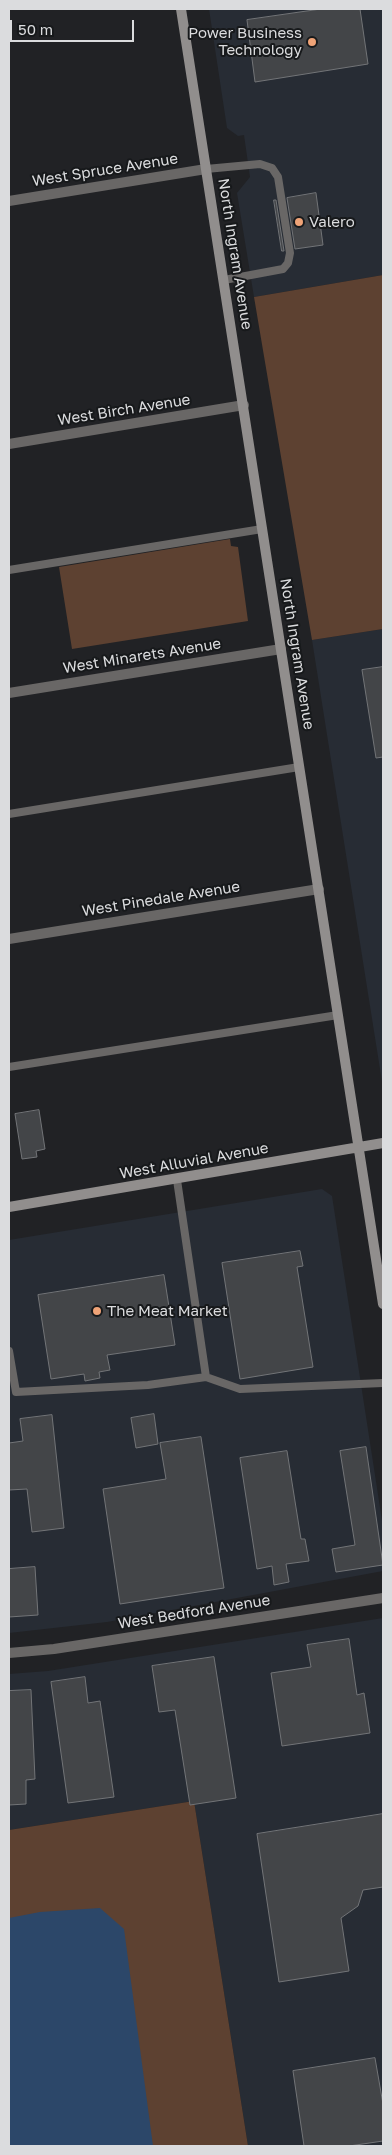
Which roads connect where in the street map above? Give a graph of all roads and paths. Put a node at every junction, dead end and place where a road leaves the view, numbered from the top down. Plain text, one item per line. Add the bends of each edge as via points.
1 (181, 9) edge
2 (206, 169) junction
3 (9, 201) edge
4 (224, 280) junction
5 (244, 405) junction
6 (9, 444) edge
7 (262, 529) junction
8 (9, 570) edge
9 (281, 649) junction
10 (9, 693) edge
11 (299, 767) junction
12 (9, 814) edge
13 (319, 889) junction
14 (9, 939) edge
15 (338, 1015) junction
16 (9, 1067) edge
17 (383, 1143) edge
18 (359, 1147) junction
19 (177, 1180) junction
20 (9, 1207) edge
21 (383, 1304) edge
22 (9, 1351) edge
23 (206, 1377) junction
24 (383, 1383) edge
25 (383, 1598) edge
26 (9, 1653) edge

1 - 2 street, North Ingram Avenue
2 - 3 street, West Spruce Avenue
2 - 4 street, North Ingram Avenue
2 - 4 lane via 260,164 272,168 278,177 290,253 288,263 283,269
4 - 5 street, North Ingram Avenue
5 - 6 street, West Birch Avenue
5 - 7 street, North Ingram Avenue
7 - 8 lane
7 - 9 street, North Ingram Avenue
9 - 10 street, West Minarets Avenue
9 - 11 street, North Ingram Avenue
11 - 12 lane
11 - 13 street, North Ingram Avenue
13 - 14 street, West Pinedale Avenue
13 - 15 street, North Ingram Avenue
15 - 16 lane
15 - 18 street, North Ingram Avenue
17 - 18 street, West Alluvial Avenue
18 - 19 street, West Alluvial Avenue
18 - 21 street, North Ingram Avenue
19 - 20 street, West Alluvial Avenue
19 - 23 lane
22 - 23 lane via 16,1392 148,1385
23 - 24 lane via 240,1389
25 - 26 street, West Bedford Avenue via 54,1649

